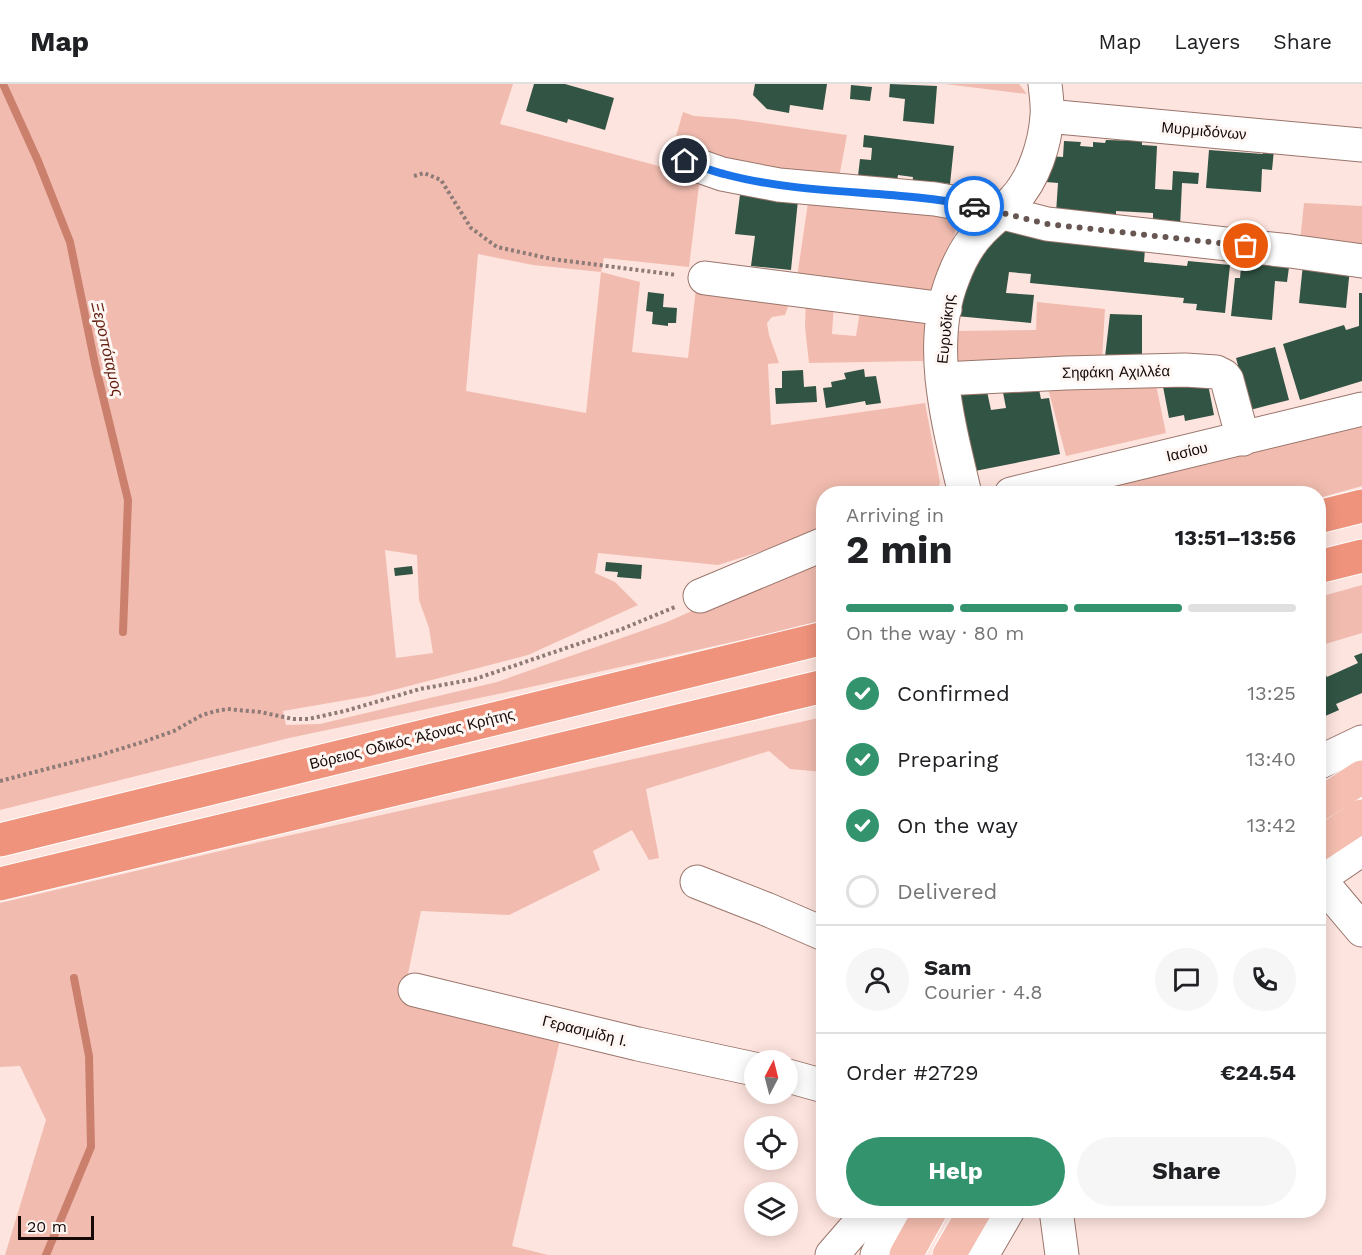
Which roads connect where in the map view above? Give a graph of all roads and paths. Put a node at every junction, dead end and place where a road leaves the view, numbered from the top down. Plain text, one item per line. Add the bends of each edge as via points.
1 (1046, 100) edge
2 (1362, 145) edge
3 (685, 161) dead end
4 (414, 176) dead end
5 (1000, 213) junction
6 (1362, 261) edge
7 (705, 278) joint
8 (945, 309) junction
9 (942, 379) junction
10 (1362, 409) edge
11 (1243, 439) junction
12 (962, 486) edge
13 (1045, 486) edge
14 (1362, 506) edge
15 (1326, 515) edge
16 (816, 547) edge
17 (1362, 556) edge
18 (1326, 565) edge
19 (700, 596) joint
20 (816, 640) edge
21 (816, 688) edge
22 (1362, 742) edge
23 (1326, 760) edge
24 (1362, 777) edge
25 (0, 781) edge
26 (1326, 800) edge
27 (1362, 816) edge
28 (0, 840) edge
29 (1326, 840) edge
30 (1362, 849) edge
31 (1326, 874) edge
32 (697, 882) dead end
33 (0, 884) edge
34 (1326, 887) edge
35 (1362, 930) edge
36 (816, 931) edge
37 (415, 990) dead end
38 (744, 1067) edge
39 (798, 1079) edge
40 (816, 1084) edge
41 (864, 1218) edge
42 (895, 1218) edge
43 (927, 1218) edge
44 (970, 1218) edge
45 (1003, 1218) edge
46 (1057, 1218) edge
47 (832, 1255) edge
48 (877, 1255) edge
49 (906, 1255) edge
50 (949, 1255) edge
51 (982, 1255) edge
52 (1062, 1255) edge

1 - 2 street, Μυρμιδόνων
1 - 5 street, Ευρυδίκης via 1044,134 1032,171 1015,199
3 - 5 street via 754,181 935,200
4 - 7 path via 424,173 441,180 471,228 508,251
5 - 6 street via 1047,224
5 - 8 street, Ευρυδίκης via 979,233 960,262
7 - 8 street
8 - 9 street, Ευρυδίκης
9 - 11 street, Σηφάκη Αχιλλέα via 1119,371 1215,372 1227,380
9 - 12 street, Ευρυδίκης
10 - 11 street, Ιασίου
11 - 13 street, Ιασίου
14 - 15 highway
16 - 19 street
17 - 18 highway
19 - 25 path via 622,629 475,679 308,719 216,711 146,741
20 - 28 highway, Βόρειος Οδικός Άξονας Κρήτης
21 - 33 highway
22 - 23 street
24 - 26 main road
27 - 29 main road
30 - 31 street
32 - 36 street
34 - 35 street
37 - 38 street, Γερασιμίδη Ι.
39 - 40 street
41 - 47 street
42 - 48 street
43 - 49 main road
44 - 50 main road
45 - 51 street
46 - 52 street

